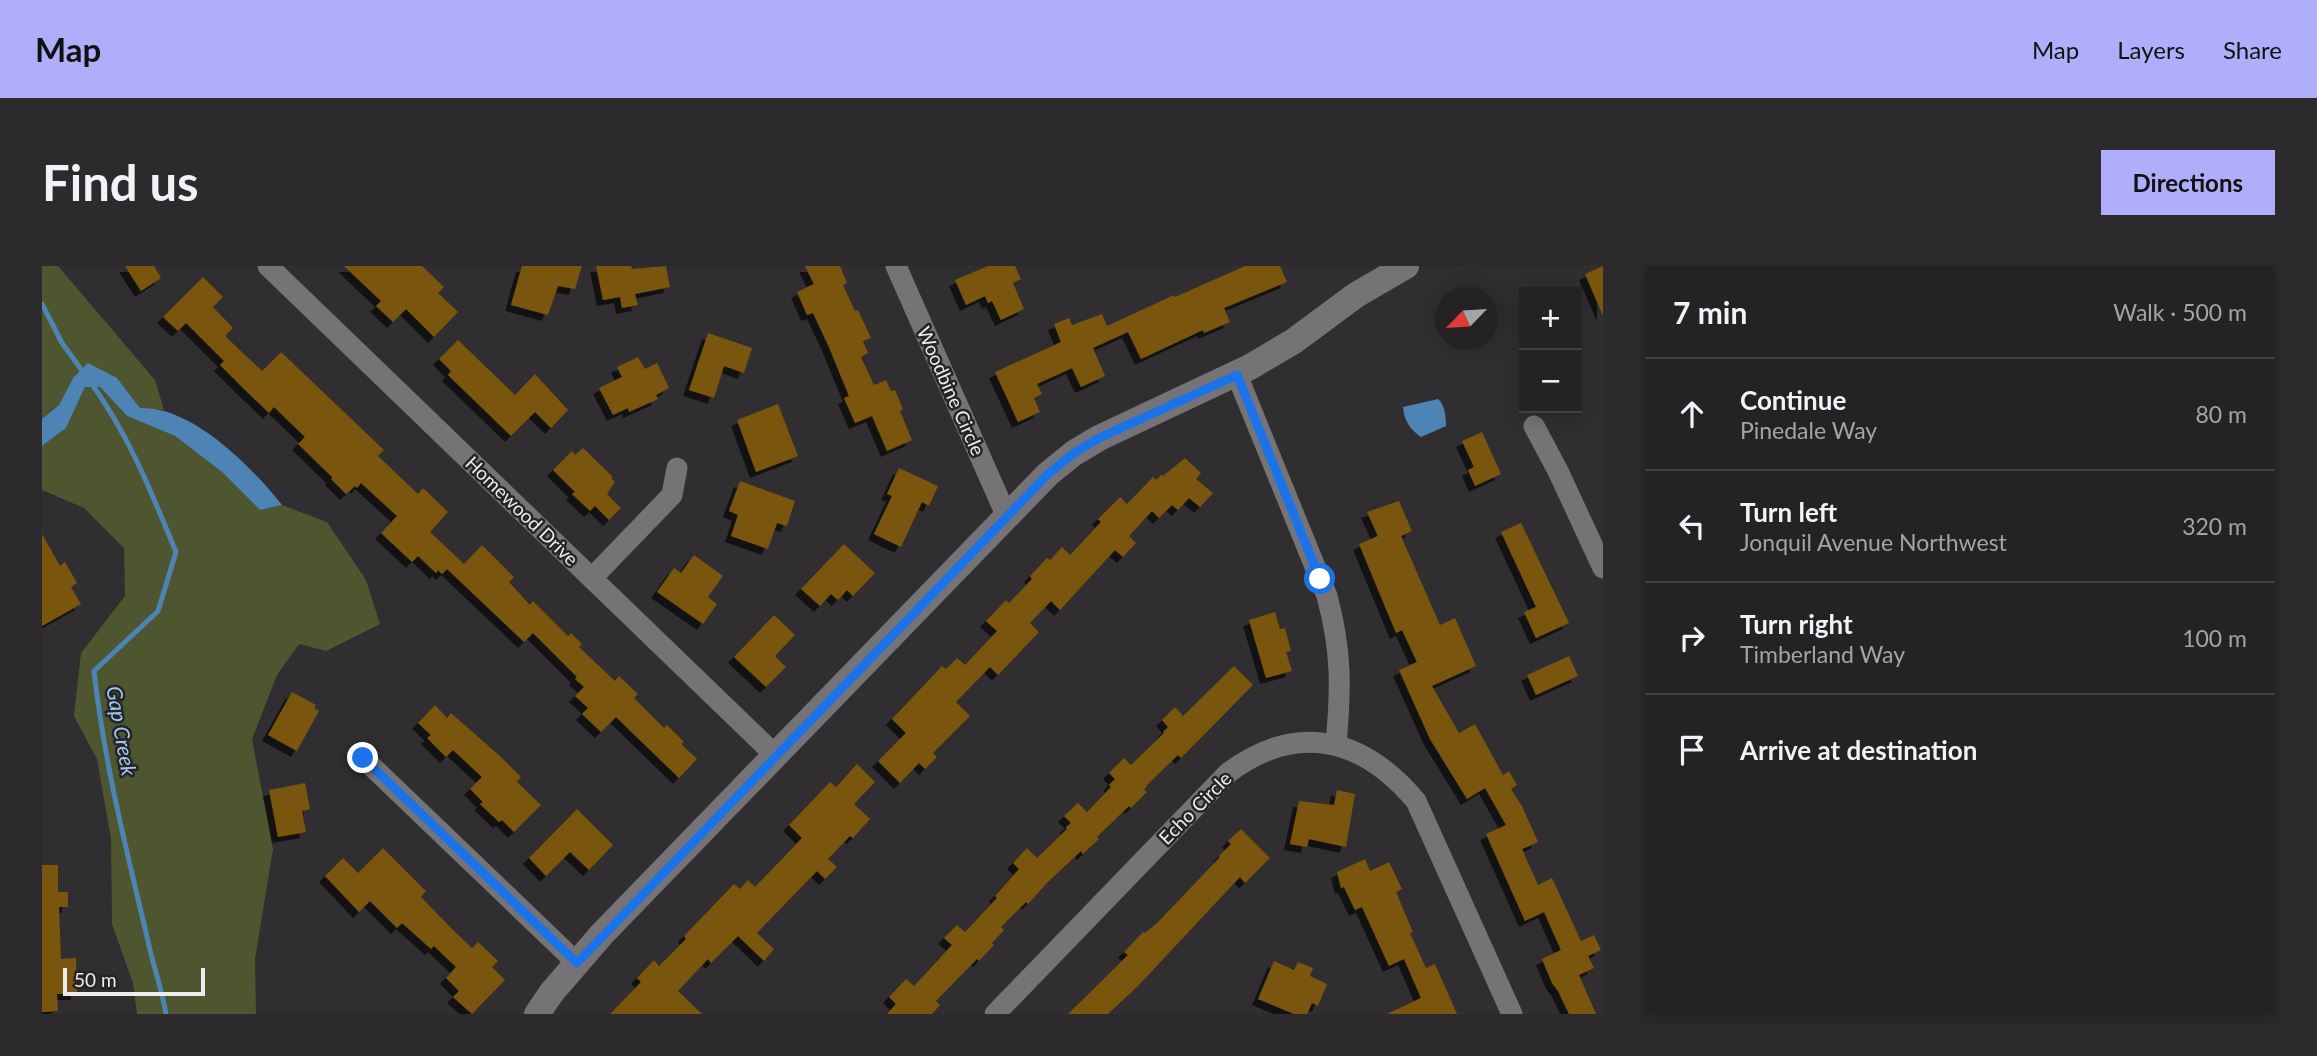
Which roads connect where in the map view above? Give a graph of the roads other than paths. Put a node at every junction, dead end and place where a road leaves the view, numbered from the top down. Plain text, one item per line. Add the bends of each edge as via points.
1 (268, 266) edge
2 (896, 266) edge
3 (1406, 266) edge
4 (1237, 375) junction
5 (1534, 426) dead end
6 (677, 468) dead end
7 (1007, 517) junction
8 (1603, 568) edge
9 (592, 578) junction
10 (1336, 745) junction
11 (775, 755) junction
12 (363, 758) dead end
13 (577, 963) junction
14 (537, 1014) edge
15 (995, 1014) edge
16 (1512, 1014) edge

1 - 9 street, Homewood Drive
2 - 7 street, Woodbine Circle
3 - 4 street
4 - 7 street via 1074,453
4 - 10 street via 1333,618 1340,690
5 - 8 street
6 - 9 street via 672,495
7 - 11 street
9 - 11 street, Homewood Drive
10 - 15 street, Echo Circle via 1287,745 1257,755 1228,773
10 - 16 street, Echo Circle via 1365,756 1390,773 1416,801
11 - 13 street
12 - 13 street
13 - 14 street

